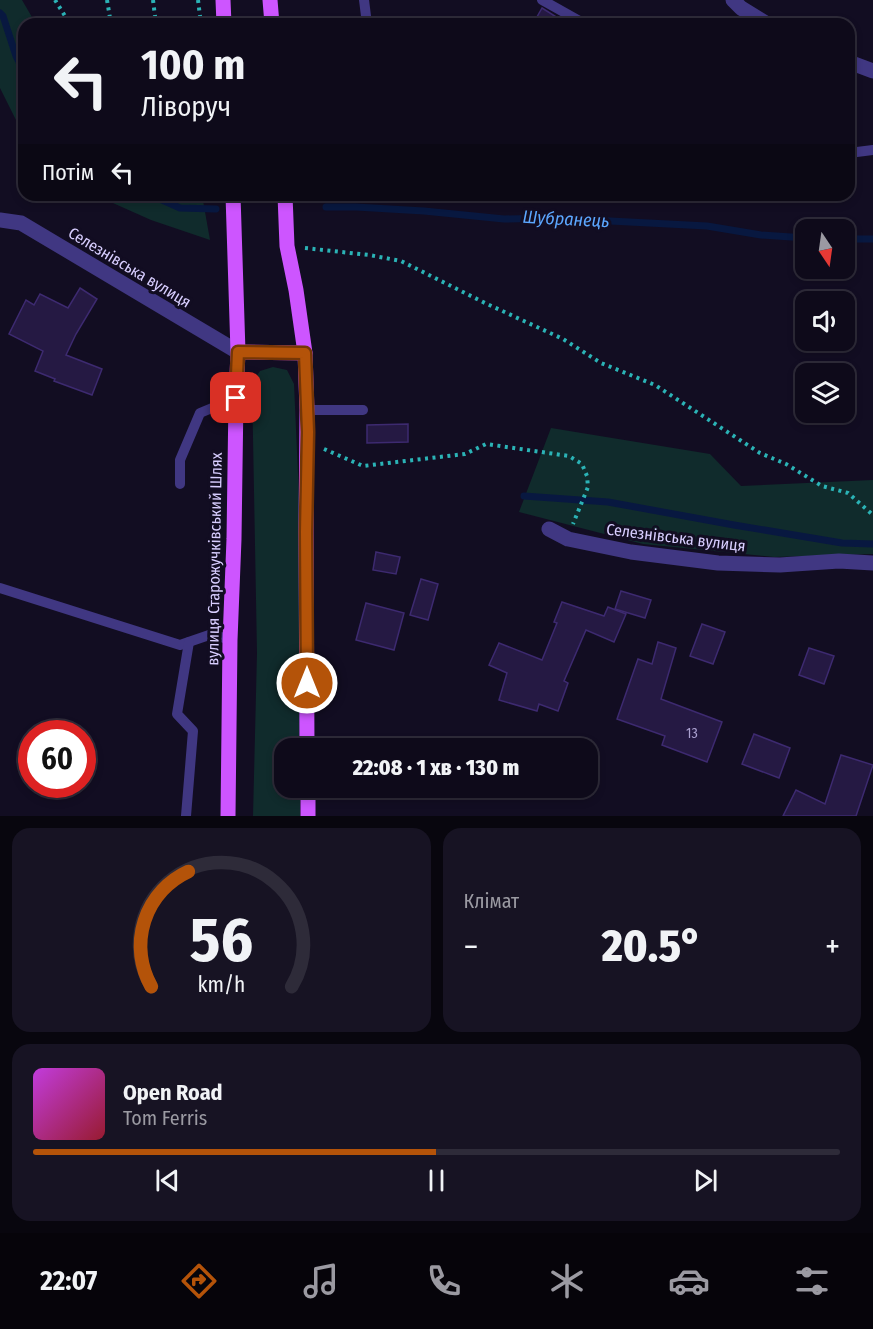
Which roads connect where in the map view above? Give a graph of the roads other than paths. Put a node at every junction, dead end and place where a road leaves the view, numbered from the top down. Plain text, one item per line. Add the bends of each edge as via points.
1 (223, 0) edge
2 (270, 0) edge
3 (364, 0) edge
4 (542, 0) edge
5 (732, 0) edge
6 (224, 18) edge
7 (272, 18) edge
8 (366, 18) edge
9 (574, 18) edge
10 (757, 18) edge
11 (855, 64) edge
12 (873, 71) edge
13 (873, 150) edge
14 (855, 152) edge
15 (233, 201) edge
16 (285, 201) edge
17 (0, 220) edge
18 (238, 352) junction
19 (305, 353) junction
20 (236, 398) junction
21 (307, 410) junction
22 (363, 410) dead end
23 (180, 484) dead end
24 (549, 529) dead end
25 (873, 563) edge
26 (0, 588) edge
27 (230, 640) junction
28 (189, 642) junction
29 (307, 738) edge
30 (308, 798) edge
31 (186, 816) edge
32 (228, 816) edge
33 (308, 816) edge

1 - 6 main road
2 - 7 main road
3 - 8 lane
4 - 9 lane
5 - 10 street
11 - 12 street
13 - 14 lane
15 - 18 main road, вулиця Старожучківський Шлях
16 - 19 main road via 287,246
17 - 18 street, Селезнівська вулиця via 21,223
18 - 19 main road
18 - 20 main road, вулиця Старожучківський Шлях
19 - 21 main road
20 - 23 lane via 200,412 180,460
20 - 27 main road, вулиця Старожучківський Шлях
21 - 22 lane
21 - 29 main road
24 - 25 street, Селезнівська вулиця via 568,539 631,552 718,563
26 - 28 lane via 180,645
27 - 28 lane via 212,634
27 - 32 main road, вулиця Старожучківський Шлях
28 - 31 lane via 177,714 193,731
30 - 33 main road

